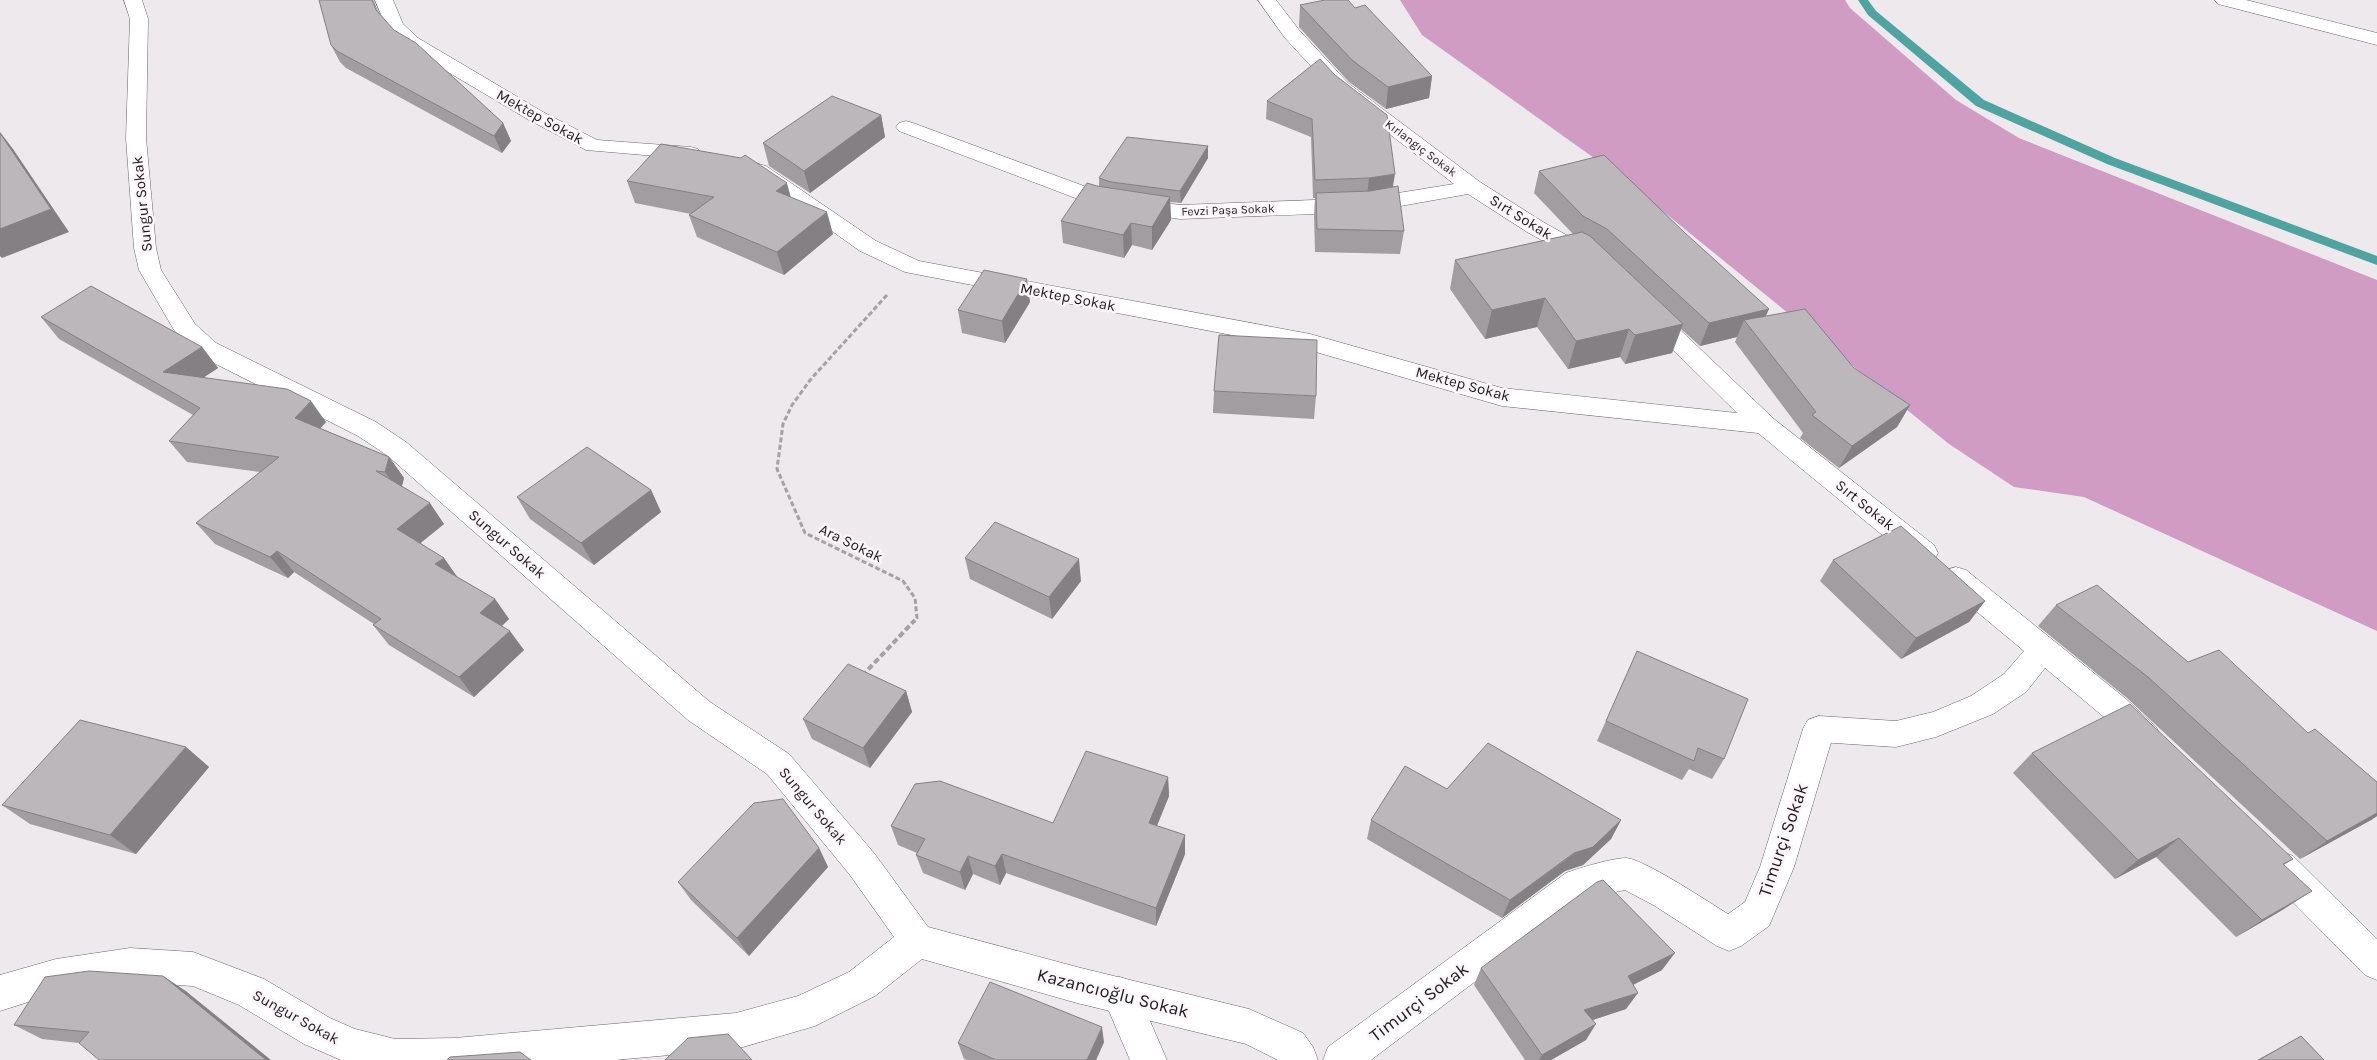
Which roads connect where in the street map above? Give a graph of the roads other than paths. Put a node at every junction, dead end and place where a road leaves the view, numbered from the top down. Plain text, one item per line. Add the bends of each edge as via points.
1 (133, 0) edge
2 (384, 0) edge
3 (1267, 0) edge
4 (2224, 0) edge
5 (2377, 39) edge
6 (906, 127) dead end
7 (709, 155) edge
8 (743, 163) edge
9 (1472, 187) junction
10 (1605, 272) edge
11 (1633, 299) edge
12 (1765, 425) junction
13 (2043, 650) junction
14 (2164, 756) edge
15 (2263, 850) edge
16 (917, 941) junction
17 (2377, 963) edge
18 (0, 993) edge
19 (1120, 995) junction
20 (1149, 1060) edge
21 (1300, 1060) edge
22 (1341, 1060) edge

1 - 16 street, Sungur Sokak via 139,19 136,138 145,248 150,270 186,330 207,348 367,429 397,449 698,711 778,764 862,864
2 - 7 street, Mektep Sokak via 394,26 411,42 593,146
3 - 9 street, Kırlangıç Sokak via 1292,34 1341,87
4 - 5 street
6 - 9 street, Fevzi Paşa Sokak via 1107,202 1180,212 1368,205
8 - 12 street, Mektep Sokak via 752,165 868,246 913,267 1310,342 1502,397
9 - 10 street, Sırt Sokak via 1591,258
11 - 12 street, Sırt Sokak
12 - 13 street, Sırt Sokak
13 - 14 street, Sırt Sokak via 2115,708
13 - 22 street, Timurçi Sokak via 2015,683 1982,705 1936,724 1896,734 1819,729 1777,867 1757,914 1729,934 1627,874 1578,884
15 - 17 street
16 - 18 street, Sungur Sokak via 862,984 802,1013 736,1030 456,1056 395,1057 354,1047 317,1031 251,992 193,969 130,965 56,976
16 - 19 street, Kazancıoğlu Sokak
19 - 20 street
19 - 21 street, Kazancıoğlu Sokak via 1250,1027 1290,1046

